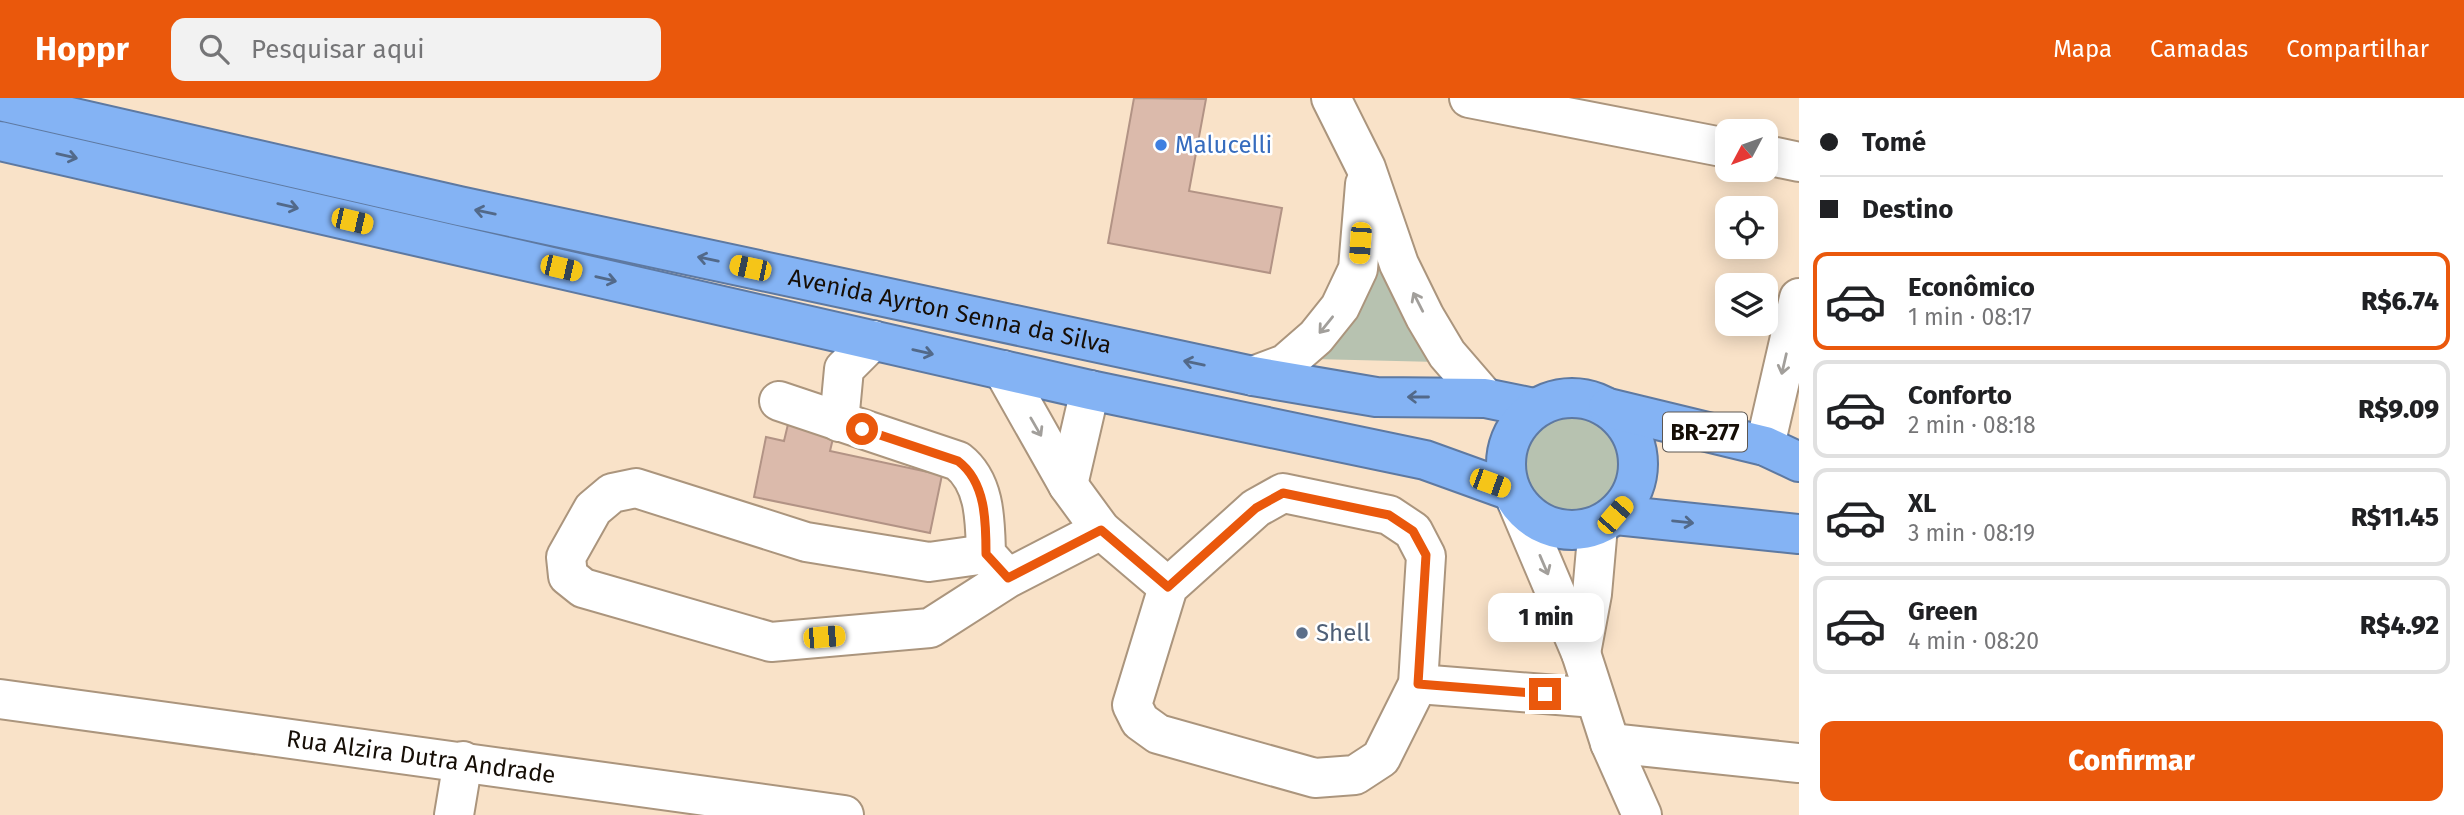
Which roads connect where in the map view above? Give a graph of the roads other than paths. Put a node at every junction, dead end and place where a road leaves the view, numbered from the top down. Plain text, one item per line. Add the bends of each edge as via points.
1 (1331, 98) edge
2 (1469, 98) edge
3 (0, 101) edge
4 (0, 141) edge
5 (1715, 146) edge
6 (1778, 158) edge
7 (1799, 162) edge
8 (1366, 168) junction
9 (1799, 298) edge
10 (817, 327) junction
11 (873, 340) junction
12 (844, 369) junction
13 (1003, 370) junction
14 (1253, 376) junction
15 (1090, 390) junction
16 (1485, 398) junction
17 (779, 401) dead end
18 (1787, 407) edge
19 (1534, 408) junction
20 (1608, 408) junction
21 (839, 422) junction
22 (1782, 454) edge
23 (1068, 485) junction
24 (1514, 496) junction
25 (1607, 520) junction
26 (1101, 530) junction
27 (1799, 534) edge
28 (997, 566) junction
29 (1168, 587) junction
30 (1581, 653) junction
31 (1418, 684) junction
32 (1595, 698) junction
33 (0, 699) edge
34 (1610, 743) junction
35 (463, 761) junction
36 (1799, 763) edge
37 (454, 815) edge
38 (844, 815) edge
39 (1642, 815) edge

1 - 8 street
2 - 5 street
14 -> 3 highway, Avenida Ayrton Senna da Silva via 459,206
4 -> 10 highway, Avenida Ayrton Senna da Silva
6 - 7 street
8 -> 14 street via 1358,269 1340,307 1316,337 1285,364
16 -> 8 street via 1447,354 1420,307 1399,264
9 -> 18 street
10 - 11 highway, Avenida Ayrton Senna da Silva
10 - 12 street
11 - 12 street
11 -> 13 highway, Avenida Ayrton Senna da Silva
12 - 21 street
13 - 15 highway, Avenida Ayrton Senna da Silva
13 -> 23 street
16 -> 14 highway, Avenida Ayrton Senna da Silva via 1376,397
15 - 23 street
15 - 24 highway, Avenida Ayrton Senna da Silva via 1425,460
16 - 19 highway, Avenida Ayrton Senna da Silva
17 - 21 street
18 - 22 street
19 - 20 highway via 1572,397
19 - 24 highway via 1509,442 1505,462
20 - 22 highway, BR-277
20 - 25 highway via 1625,421 1639,460 1629,499
21 - 28 street via 958,461 968,469 977,482
23 - 26 street
24 - 25 highway via 1533,518 1553,528 1576,531
24 -> 30 street
25 -> 27 highway
25 - 30 street
26 - 28 street
26 - 29 street
28 - 28 street via 929,562 806,542 636,488 612,493 593,509 566,557 568,576 583,588 771,642 930,628
29 - 31 street via 1256,508 1283,493 1389,515 1413,531 1426,555
29 - 31 street via 1132,705 1140,721 1158,734 1315,778 1355,775 1381,758
30 - 32 street
31 - 32 street
32 - 34 street
33 - 35 street, Rua Alzira Dutra Andrade
34 - 36 street
34 - 39 street
35 - 37 street
35 - 38 street, Rua Alzira Dutra Andrade

